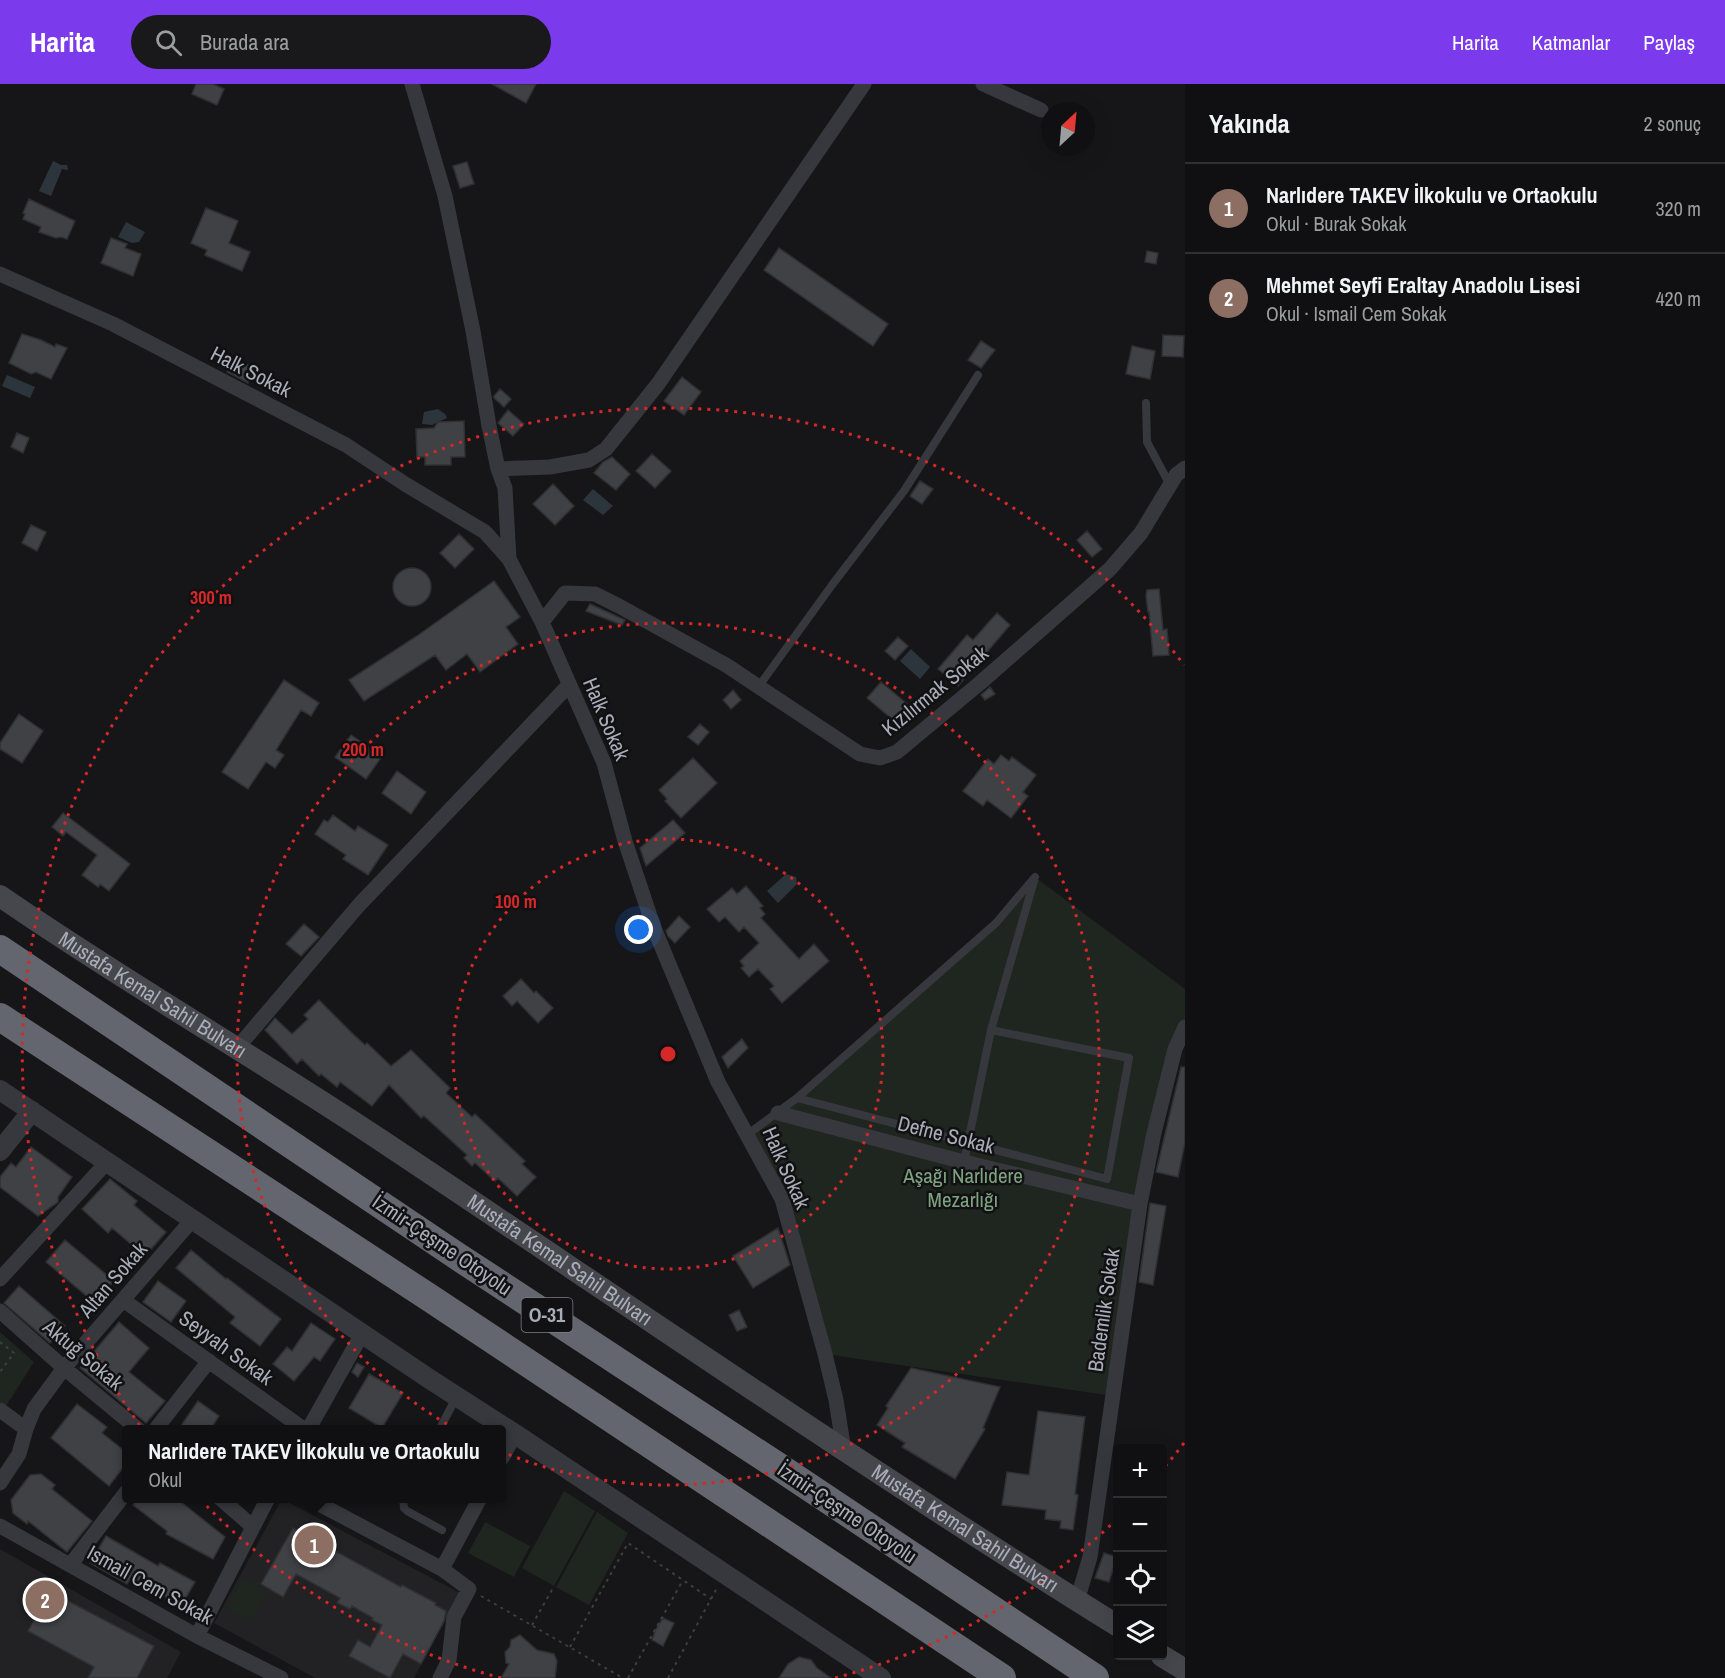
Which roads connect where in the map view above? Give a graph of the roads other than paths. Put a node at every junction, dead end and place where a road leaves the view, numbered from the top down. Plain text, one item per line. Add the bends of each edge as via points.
1 (412, 84) edge
2 (864, 84) edge
3 (983, 84) edge
4 (1041, 110) dead end
5 (0, 273) edge
6 (978, 375) dead end
7 (1146, 403) dead end
8 (1185, 468) edge
9 (498, 469) junction
10 (1170, 485) junction
11 (509, 559) junction
12 (542, 622) junction
13 (568, 685) junction
14 (759, 686) junction
15 (0, 896) edge
16 (0, 949) edge
17 (0, 1017) edge
18 (1185, 1027) edge
19 (991, 1030) junction
20 (237, 1048) junction
21 (0, 1090) edge
22 (797, 1098) junction
23 (32, 1111) junction
24 (778, 1113) junction
25 (748, 1134) junction
26 (969, 1143) junction
27 (0, 1150) edge
28 (107, 1162) junction
29 (964, 1162) junction
30 (1140, 1204) junction
31 (193, 1219) junction
32 (0, 1279) edge
33 (123, 1300) junction
34 (0, 1311) edge
35 (362, 1334) junction
36 (209, 1361) junction
37 (64, 1368) junction
38 (457, 1397) junction
39 (0, 1410) edge
40 (133, 1425) edge
41 (159, 1425) edge
42 (299, 1425) edge
43 (309, 1425) edge
44 (442, 1425) edge
45 (500, 1425) edge
46 (26, 1429) junction
47 (506, 1429) edge
48 (514, 1434) junction
49 (506, 1449) edge
50 (844, 1451) junction
51 (0, 1483) edge
52 (122, 1496) edge
53 (226, 1503) edge
54 (265, 1503) edge
55 (317, 1503) edge
56 (403, 1503) edge
57 (477, 1503) edge
58 (0, 1526) edge
59 (253, 1527) junction
60 (442, 1530) dead end
61 (71, 1564) junction
62 (442, 1569) junction
63 (1077, 1601) junction
64 (1113, 1623) edge
65 (197, 1636) junction
66 (1167, 1659) edge
67 (1185, 1670) edge
68 (870, 1675) edge
69 (281, 1678) edge
70 (440, 1678) edge
71 (1002, 1678) edge
72 (1095, 1678) edge

1 - 9 street via 444,196
2 - 9 street via 658,384 606,449 590,460 550,467
3 - 4 street
5 - 11 street, Halk Sokak via 113,324 346,445 485,532
6 - 14 lane via 904,491
7 - 10 lane via 1146,442
8 - 10 street, Kızılırmak Sokak
9 - 11 street via 505,488
10 - 14 street, Kızılırmak Sokak via 1141,533 1110,569 897,752 880,758 860,754
11 - 12 street, Halk Sokak
12 - 13 street, Halk Sokak
12 - 14 street, Kızılırmak Sokak via 565,593 596,594
13 - 20 street via 359,905
13 - 25 street, Halk Sokak via 604,763 654,928 718,1082
15 - 20 main road, Mustafa Kemal Sahil Bulvarı via 66,942
16 - 72 highway, İzmir-Çeşme Otoyolu / O-31 via 466,1263
17 - 71 highway, O-31
18 - 30 street, Bademlik Sokak via 1175,1049
19 - 22 lane via 1035,877 996,923
19 - 26 lane
19 - 26 lane via 1129,1058 1107,1179
20 - 50 main road, Mustafa Kemal Sahil Bulvarı via 375,1136
21 - 23 street
22 - 24 lane
22 - 26 lane
23 - 27 street
23 - 28 street
24 - 25 lane
24 - 29 street, Defne Sokak
25 - 50 street, Halk Sokak via 782,1199 825,1354
26 - 29 lane
28 - 31 street
28 - 32 street
29 - 30 street, Defne Sokak
30 - 63 street, Bademlik Sokak via 1090,1557
31 - 33 street, Altan Sokak
31 - 35 street
33 - 36 street, Seyyah Sokak
33 - 37 street, Altan Sokak
34 - 37 street, Aktuğ Sokak
35 - 38 street
35 - 43 street
36 - 41 street
36 - 42 street, Seyyah Sokak
37 - 40 street, Aktuğ Sokak
37 - 46 street, Altan Sokak via 34,1409
38 - 44 lane
38 - 45 street
39 - 46 street
46 - 51 street, Altan Sokak via 19,1454
47 - 48 street
48 - 49 street
48 - 68 street
50 - 63 main road, Mustafa Kemal Sahil Bulvarı
52 - 61 street
53 - 59 street
54 - 59 street
55 - 62 street
56 - 60 lane via 407,1511
57 - 62 street
58 - 61 street, Ismail Cem Sokak
59 - 65 street
61 - 65 street, Ismail Cem Sokak
62 - 70 street via 468,1589 454,1617 449,1660
63 - 64 main road, Mustafa Kemal Sahil Bulvarı
65 - 69 street, Ismail Cem Sokak
66 - 67 main road

